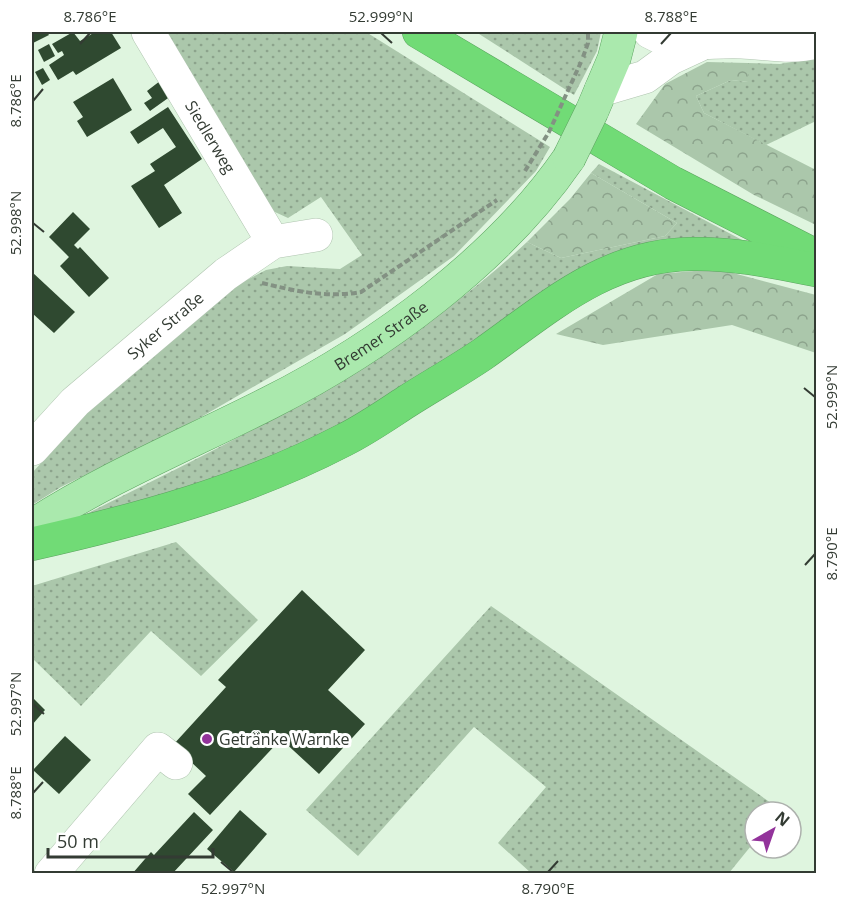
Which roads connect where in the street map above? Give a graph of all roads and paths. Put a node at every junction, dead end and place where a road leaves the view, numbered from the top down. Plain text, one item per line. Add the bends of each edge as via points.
1 (148, 32) edge
2 (418, 32) edge
3 (588, 32) edge
4 (621, 32) edge
5 (650, 32) edge
6 (718, 39) edge
7 (816, 42) edge
8 (599, 94) junction
9 (517, 180) dead end
10 (502, 196) dead end
11 (316, 235) dead end
12 (273, 242) junction
13 (816, 256) edge
14 (816, 270) edge
15 (226, 274) junction
16 (32, 449) edge
17 (32, 526) edge
18 (32, 544) edge
19 (176, 763) dead end
20 (51, 873) edge

1 - 12 street, Siedlerweg
2 - 13 highway via 673,183
3 - 9 path, bridge via 581,62 549,132
4 - 8 main road, Bremer Straße
5 - 6 street via 660,37
6 - 7 street via 789,46
6 - 8 street via 670,58 645,77
8 - 17 main road, Bremer Straße, bridge via 569,158 547,191 457,280 367,345 272,401
10 - 15 path via 361,292 339,296 304,293
11 - 12 street, Syker Straße
12 - 15 street, Syker Straße
14 - 18 highway via 724,255 689,254 641,261 603,274 566,293 481,355 356,434 297,463 221,494
15 - 16 street, Syker Straße via 75,402
19 - 20 street via 159,749

